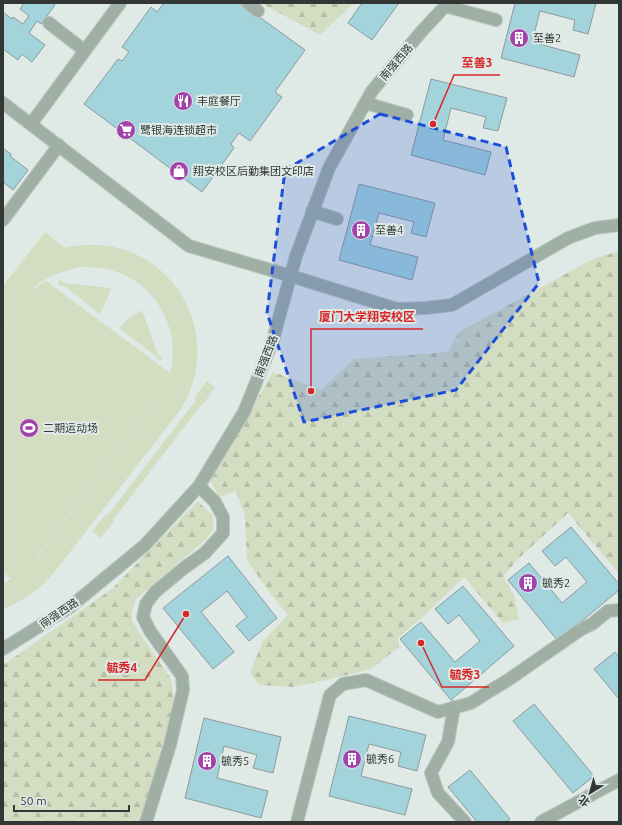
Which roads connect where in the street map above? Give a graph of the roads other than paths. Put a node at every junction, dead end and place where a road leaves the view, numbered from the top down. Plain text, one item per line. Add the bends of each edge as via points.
1 (120, 3) edge
2 (248, 3) edge
3 (446, 5) edge
4 (258, 11) dead end
5 (496, 20) dead end
6 (49, 23) dead end
7 (85, 51) junction
8 (3, 103) edge
9 (365, 103) junction
10 (407, 115) dead end
11 (31, 124) junction
12 (59, 145) junction
13 (312, 211) junction
14 (337, 219) dead end
15 (3, 220) edge
16 (619, 225) edge
17 (291, 276) junction
18 (199, 486) junction
19 (619, 610) edge
20 (3, 649) edge
21 (454, 708) junction
22 (619, 780) edge
23 (146, 822) edge
24 (297, 822) edge
25 (465, 822) edge
26 (541, 822) edge

1 - 7 street
2 - 4 street
3 - 5 street
3 - 9 street, 南强西路 via 372,91
6 - 7 street
7 - 11 street
8 - 11 street
9 - 10 street
9 - 13 street, 南强西路 via 329,168
11 - 12 street
12 - 15 street
12 - 17 street via 189,246
13 - 14 street
13 - 17 street, 南强西路
16 - 17 street via 594,228 568,238 452,305 397,309
17 - 18 street, 南强西路 via 272,343 244,412
18 - 20 street, 南强西路 via 145,545 70,607
18 - 23 street via 215,502 223,517 223,533 205,553 155,592 146,604 143,617 182,676 183,690 170,745
19 - 21 street via 608,611 508,680 471,703
21 - 24 street via 438,712 366,680 342,684 330,696
21 - 25 street via 448,742 431,773 438,793
22 - 26 street

